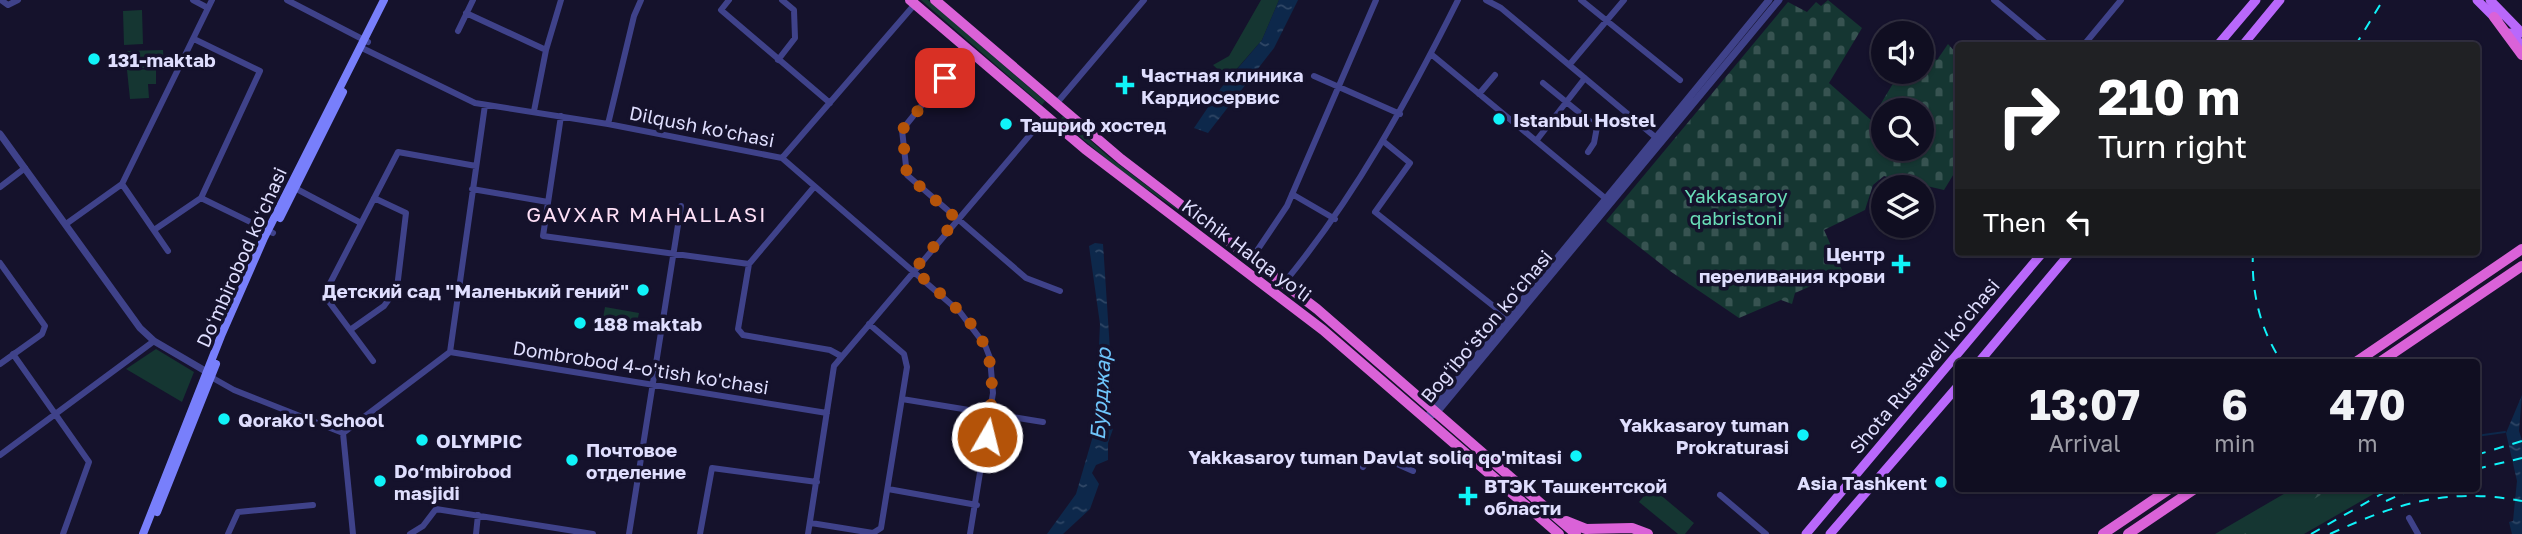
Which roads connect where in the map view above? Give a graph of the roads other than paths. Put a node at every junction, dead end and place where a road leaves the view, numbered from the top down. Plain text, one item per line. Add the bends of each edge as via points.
1 (1, 0) edge
2 (18, 0) edge
3 (192, 0) edge
4 (212, 0) edge
5 (287, 0) edge
6 (384, 0) edge
7 (389, 0) edge
8 (472, 0) edge
9 (561, 0) edge
10 (641, 0) edge
11 (729, 0) edge
12 (782, 0) edge
13 (935, 0) edge
14 (1144, 0) edge
15 (1377, 0) edge
16 (1458, 0) edge
17 (1486, 0) edge
18 (1581, 0) edge
19 (1624, 0) edge
20 (1769, 0) edge
21 (1779, 0) edge
22 (1994, 0) edge
23 (2121, 0) edge
24 (2256, 0) edge
25 (2280, 0) edge
26 (2477, 0) edge
27 (2490, 0) edge
28 (913, 2) edge
29 (208, 8) junction
30 (466, 13) junction
31 (2494, 17) junction
32 (1606, 23) junction
33 (2516, 27) edge
34 (458, 31) dead end
35 (194, 39) junction
36 (2044, 42) edge
37 (2086, 42) edge
38 (2220, 42) edge
39 (2245, 42) edge
40 (364, 45) junction
41 (2522, 45) edge
42 (967, 49) junction
43 (546, 50) junction
44 (1431, 54) junction
45 (2522, 55) edge
46 (778, 60) junction
47 (1570, 64) junction
48 (1495, 75) dead end
49 (1314, 76) dead end
50 (1585, 78) junction
51 (1680, 80) dead end
52 (1543, 83) dead end
53 (1340, 86) junction
54 (1479, 94) junction
55 (1567, 101) junction
56 (830, 103) junction
57 (1056, 104) junction
58 (485, 105) junction
59 (534, 111) junction
60 (1400, 114) junction
61 (561, 116) junction
62 (1046, 116) junction
63 (608, 124) junction
64 (0, 134) edge
65 (1658, 140) junction
66 (1383, 141) junction
67 (1536, 141) junction
68 (1588, 152) dead end
69 (782, 158) junction
70 (476, 166) junction
71 (25, 168) junction
72 (122, 184) junction
73 (0, 187) edge
74 (292, 187) junction
75 (814, 187) junction
76 (472, 189) junction
77 (1292, 194) junction
78 (201, 198) junction
79 (373, 198) junction
80 (1605, 198) junction
81 (548, 202) junction
82 (681, 206) dead end
83 (957, 219) junction
84 (1335, 219) junction
85 (360, 222) junction
86 (66, 224) junction
87 (154, 230) junction
88 (270, 232) junction
89 (2522, 249) edge
90 (168, 251) dead end
91 (674, 255) junction
92 (2040, 256) edge
93 (2068, 256) edge
94 (1252, 258) junction
95 (0, 263) edge
96 (749, 264) junction
97 (2522, 266) edge
98 (1244, 268) junction
99 (914, 270) junction
100 (1288, 279) junction
101 (1060, 291) dead end
102 (1510, 319) junction
103 (869, 324) junction
104 (350, 330) junction
105 (154, 341) junction
106 (2376, 348) junction
107 (450, 352) junction
108 (13, 354) junction
109 (841, 356) junction
110 (1982, 359) edge
111 (2360, 359) edge
112 (2381, 359) edge
113 (2385, 359) edge
114 (373, 361) dead end
115 (0, 364) edge
116 (210, 376) junction
117 (653, 385) junction
118 (1955, 389) edge
119 (902, 399) junction
120 (1435, 409) junction
121 (827, 413) junction
122 (56, 414) junction
123 (991, 414) junction
124 (1428, 418) junction
125 (1044, 422) dead end
126 (343, 433) junction
127 (0, 455) edge
128 (1363, 467) dead end
129 (1413, 471) dead end
130 (817, 482) junction
131 (888, 489) junction
132 (2165, 492) edge
133 (2190, 492) edge
134 (1720, 495) dead end
135 (1517, 497) junction
136 (313, 505) dead end
137 (977, 505) junction
138 (1548, 510) junction
139 (2136, 512) junction
140 (478, 515) junction
141 (2409, 518) dead end
142 (810, 523) junction
143 (2143, 524) junction
144 (63, 534) edge
145 (143, 534) edge
146 (149, 534) edge
147 (229, 534) edge
148 (353, 534) edge
149 (410, 534) edge
150 (476, 534) edge
151 (593, 534) edge
152 (629, 534) edge
153 (700, 534) edge
154 (808, 534) edge
155 (970, 534) edge
156 (1552, 534) edge
157 (1559, 534) edge
158 (1576, 534) edge
159 (1648, 534) edge
160 (1766, 534) edge
161 (1806, 534) edge
162 (1830, 534) edge
163 (2103, 534) edge
164 (2128, 534) edge
165 (2418, 534) edge

1 - 2 street via 8,5
3 - 29 street
4 - 29 street
5 - 40 street, Dilqush ko'chasi
6 - 40 main road, Doʻmbirobod koʻchasi
7 - 40 main road, Doʻmbirobod koʻchasi
8 - 30 street
9 - 43 street
10 - 63 street
11 - 46 street via 721,10
12 - 46 street via 794,10 795,38
13 - 57 highway, Kichik Halqa yo'li
14 - 57 street
15 - 53 street
16 - 44 street
17 - 47 street
18 - 32 street
19 - 32 street
20 - 65 street, Bogʻiboʻston koʻchasi
21 - 65 street, Bogʻiboʻston koʻchasi
22 - 36 street
23 - 37 street
24 - 38 main road
25 - 39 main road
26 - 31 main road
27 - 33 main road
28 - 42 highway, Kichik Halqa yo'li
28 - 56 street
29 - 35 street
30 - 34 street
30 - 43 street
31 - 33 main road
31 - 45 highway
32 - 47 street
32 - 51 street
33 - 41 main road
35 - 72 street
35 - 78 street via 260,71
40 - 58 street, Dilqush ko'chasi
40 - 74 main road, Doʻmbirobod koʻchasi
42 - 62 highway, Kichik Halqa yo'li
42 - 83 street via 902,130 907,175
43 - 59 street
44 - 54 street
44 - 60 street
46 - 56 street
47 - 50 street
48 - 54 street
49 - 53 street
50 - 55 street
50 - 65 street
52 - 55 street
53 - 60 street
53 - 77 street
54 - 67 street
55 - 67 street
55 - 68 street via 1597,127
56 - 69 street
57 - 62 highway
57 - 94 highway, Kichik Halqa yo'li
58 - 59 street, Dilqush ko'chasi
58 - 70 street
59 - 61 street, Dilqush ko'chasi
60 - 66 street
61 - 63 street, Dilqush ko'chasi
61 - 81 street
62 - 83 street
62 - 98 highway, Kichik Halqa yo'li
63 - 69 street, Dilqush ko'chasi
64 - 71 street
65 - 80 street, Bogʻiboʻston koʻchasi
65 - 102 street, Bogʻiboʻston koʻchasi
66 - 84 street
66 - 102 street via 1410,163 1375,212
67 - 80 street
69 - 75 street, Dilqush ko'chasi
70 - 76 street
70 - 79 street via 398,152
71 - 73 street
71 - 86 street
72 - 86 street
72 - 87 street
74 - 85 street
74 - 88 main road, Doʻmbirobod koʻchasi
75 - 96 street
75 - 99 street, Dilqush ko'chasi
76 - 81 street
76 - 107 street
77 - 84 street
77 - 94 street
78 - 87 street
78 - 88 street
79 - 85 street
79 - 104 street via 406,213 397,288 384,306
80 - 102 street, Bogʻiboʻston koʻchasi
81 - 91 street via 543,236
82 - 91 street
83 - 99 street
83 - 101 street via 1026,278
84 - 100 street
85 - 104 street via 324,295
86 - 105 street via 127,312
87 - 90 street
88 - 116 main road, Doʻmbirobod koʻchasi
89 - 106 highway
91 - 96 street via 681,252
91 - 117 street
92 - 161 main road, Shota Rustaveli ko'chasi
93 - 110 main road, Shota Rustaveli ko'chasi
94 - 98 highway
94 - 100 highway, Kichik Halqa yo'li
95 - 108 street via 45,326 43,334
96 - 109 street via 740,332
97 - 113 highway
98 - 124 highway, Kichik Halqa yo'li
99 - 103 street
99 - 123 street, Dilqush ko'chasi via 968,319 985,345 994,383
100 - 120 highway, Kichik Halqa yo'li
102 - 120 street, Bogʻiboʻston koʻchasi
103 - 109 street
103 - 119 street via 904,354 907,367
104 - 114 street
105 - 116 street
105 - 122 street
106 - 111 highway
106 - 112 highway
107 - 117 street, Dombrobod 4-o'tish ko'chasi
107 - 126 street
108 - 115 street
108 - 122 street
109 - 121 street
116 - 126 street
116 - 145 main road, Doʻmbirobod koʻchasi
116 - 146 main road, Doʻmbirobod koʻchasi
117 - 121 street, Dombrobod 4-o'tish ko'chasi
117 - 152 street
118 - 162 main road, Shota Rustaveli ko'chasi
119 - 123 street
119 - 131 street
120 - 124 street, Bogʻiboʻston koʻchasi
120 - 138 highway, Kichik Halqa yo'li
121 - 130 street
122 - 127 street
122 - 144 street via 89,463
123 - 125 street
123 - 137 street, Dilqush ko'chasi
124 - 135 highway, Kichik Halqa yo'li
126 - 148 street
128 - 129 street via 1379,456
130 - 142 street
130 - 153 street via 712,468
131 - 137 street
131 - 142 street via 881,527 873,533
132 - 139 highway
133 - 143 highway
134 - 160 street
135 - 156 highway
135 - 157 highway, Kichik Halqa yo'li
136 - 147 street via 238,512
137 - 155 street, Dilqush ko'chasi
138 - 158 highway, Kichik Halqa yo'li
138 - 159 highway via 1586,530 1632,527
139 - 143 highway
139 - 163 highway
140 - 149 street via 436,509
140 - 150 street
140 - 151 street
141 - 165 street
142 - 154 street
143 - 164 highway

